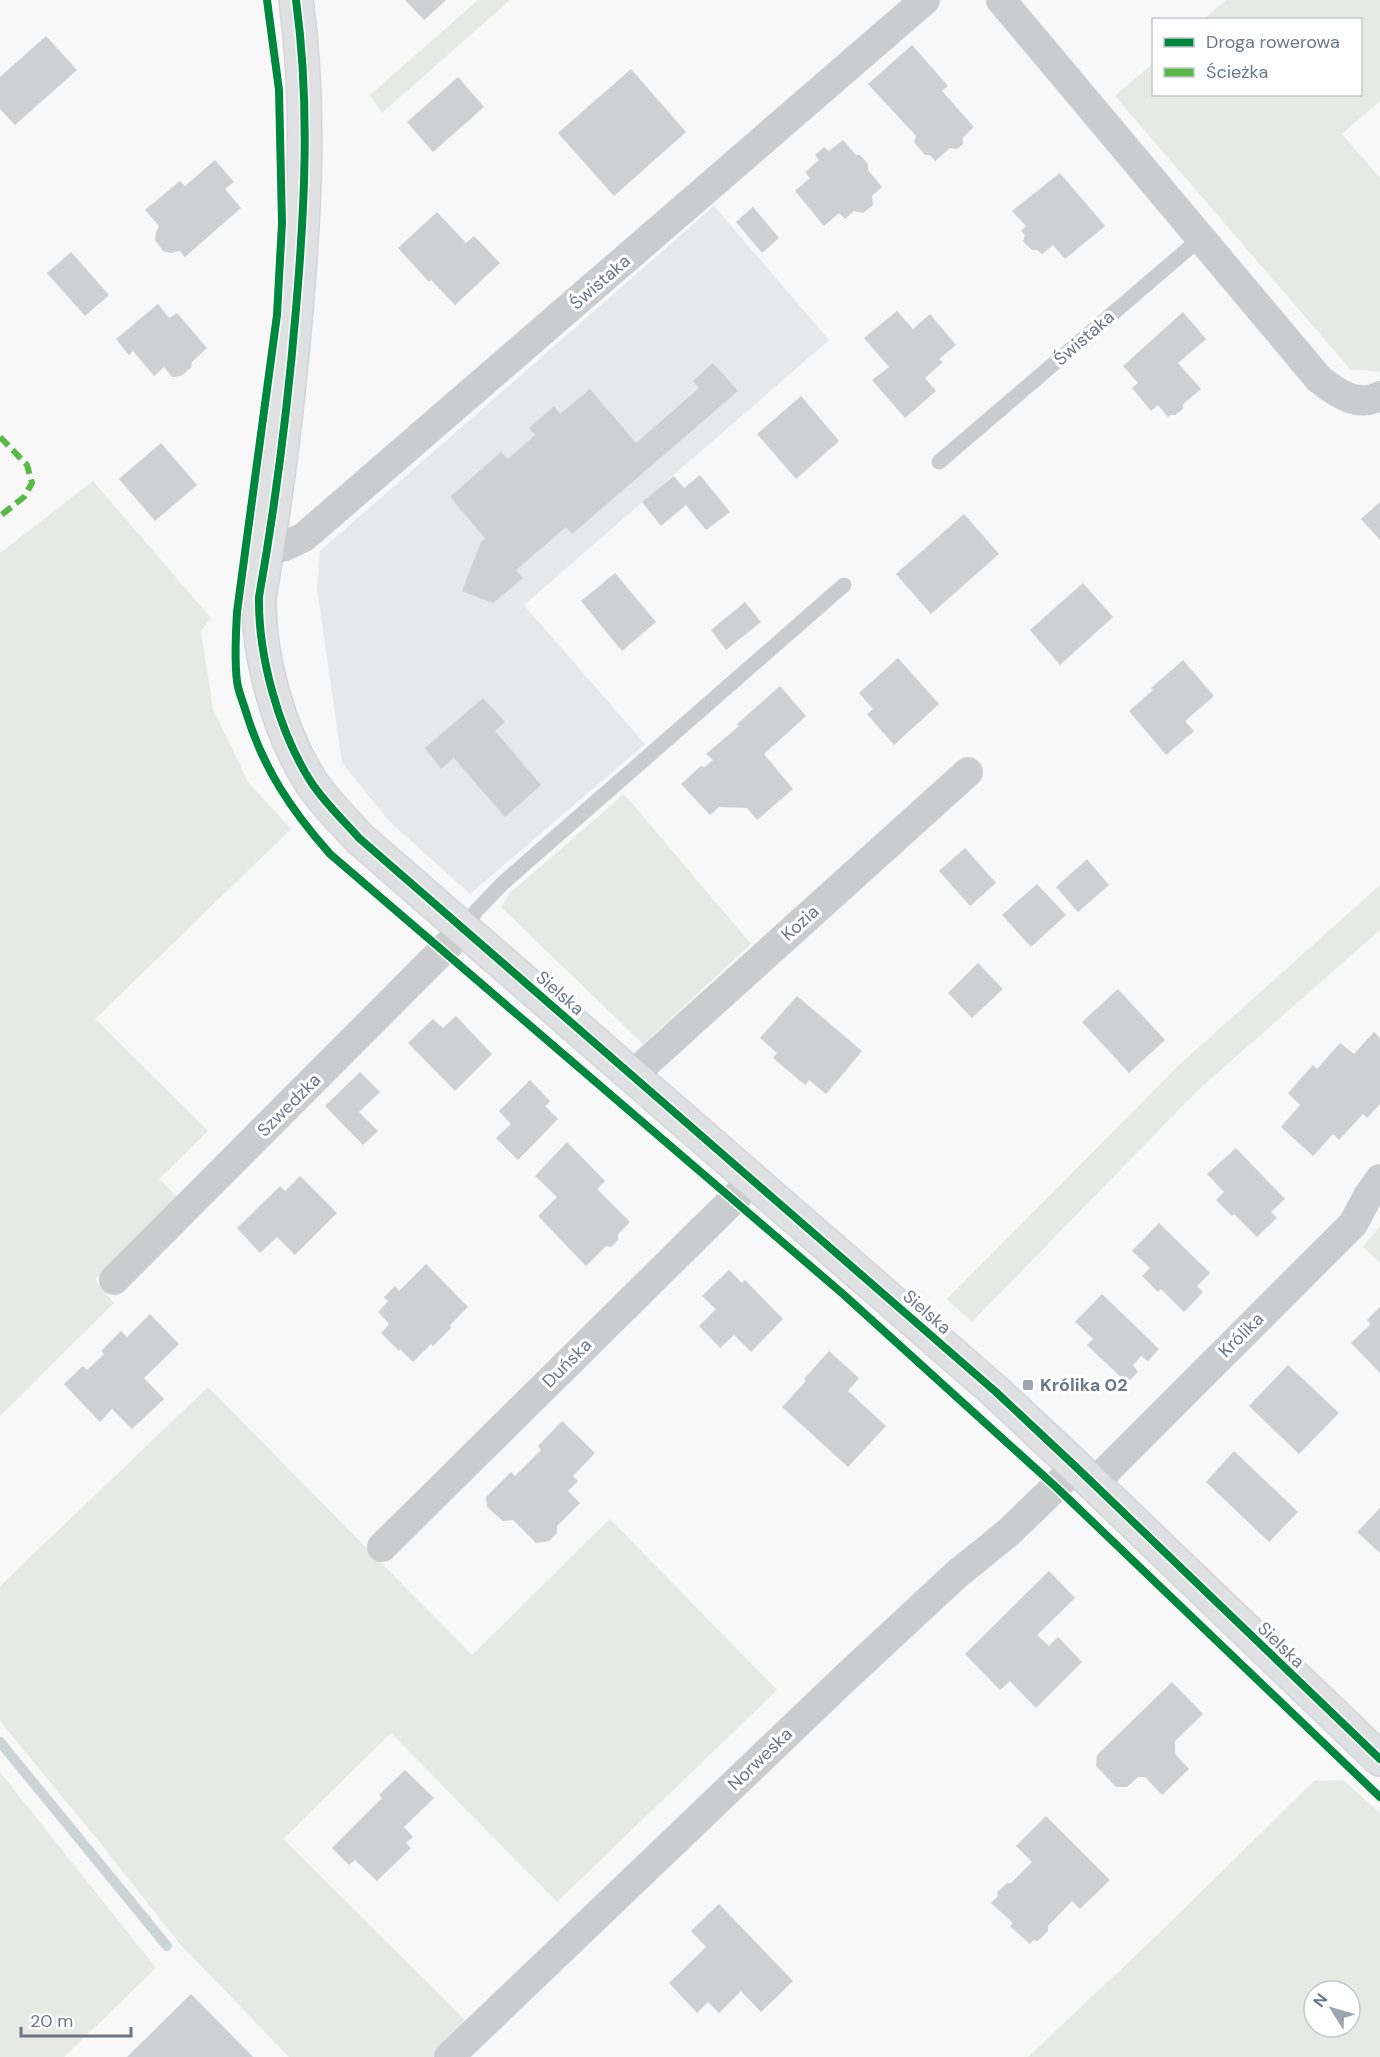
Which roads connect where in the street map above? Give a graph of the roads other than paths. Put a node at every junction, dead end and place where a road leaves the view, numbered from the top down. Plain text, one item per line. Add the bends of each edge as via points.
1 (296, 0) edge
2 (925, 0) edge
3 (1001, 0) edge
4 (1202, 237) junction
5 (1380, 396) edge
6 (939, 462) dead end
7 (267, 550) junction
8 (844, 585) dead end
9 (968, 772) dead end
10 (463, 930) junction
11 (634, 1077) junction
12 (1380, 1179) edge
13 (753, 1180) junction
14 (114, 1280) dead end
15 (1085, 1475) junction
16 (382, 1546) dead end
17 (1380, 1759) edge
18 (449, 2057) edge

1 - 7 street, Sielska via 304,77 304,218 290,387
2 - 7 street, Świstaka via 304,537
3 - 4 street
4 - 5 street via 1319,379 1354,400
4 - 6 lane, Świstaka
7 - 10 street, Sielska via 259,597 262,649 290,742 310,781 359,838
8 - 10 lane via 504,882
9 - 11 street, Kozia
10 - 11 street, Sielska
10 - 14 street, Szwedzka
11 - 13 street, Sielska
12 - 15 street, Królika via 1353,1224
13 - 15 street, Sielska
13 - 16 street, Duńska
15 - 17 street, Sielska
15 - 18 street, Norweska via 956,1575

